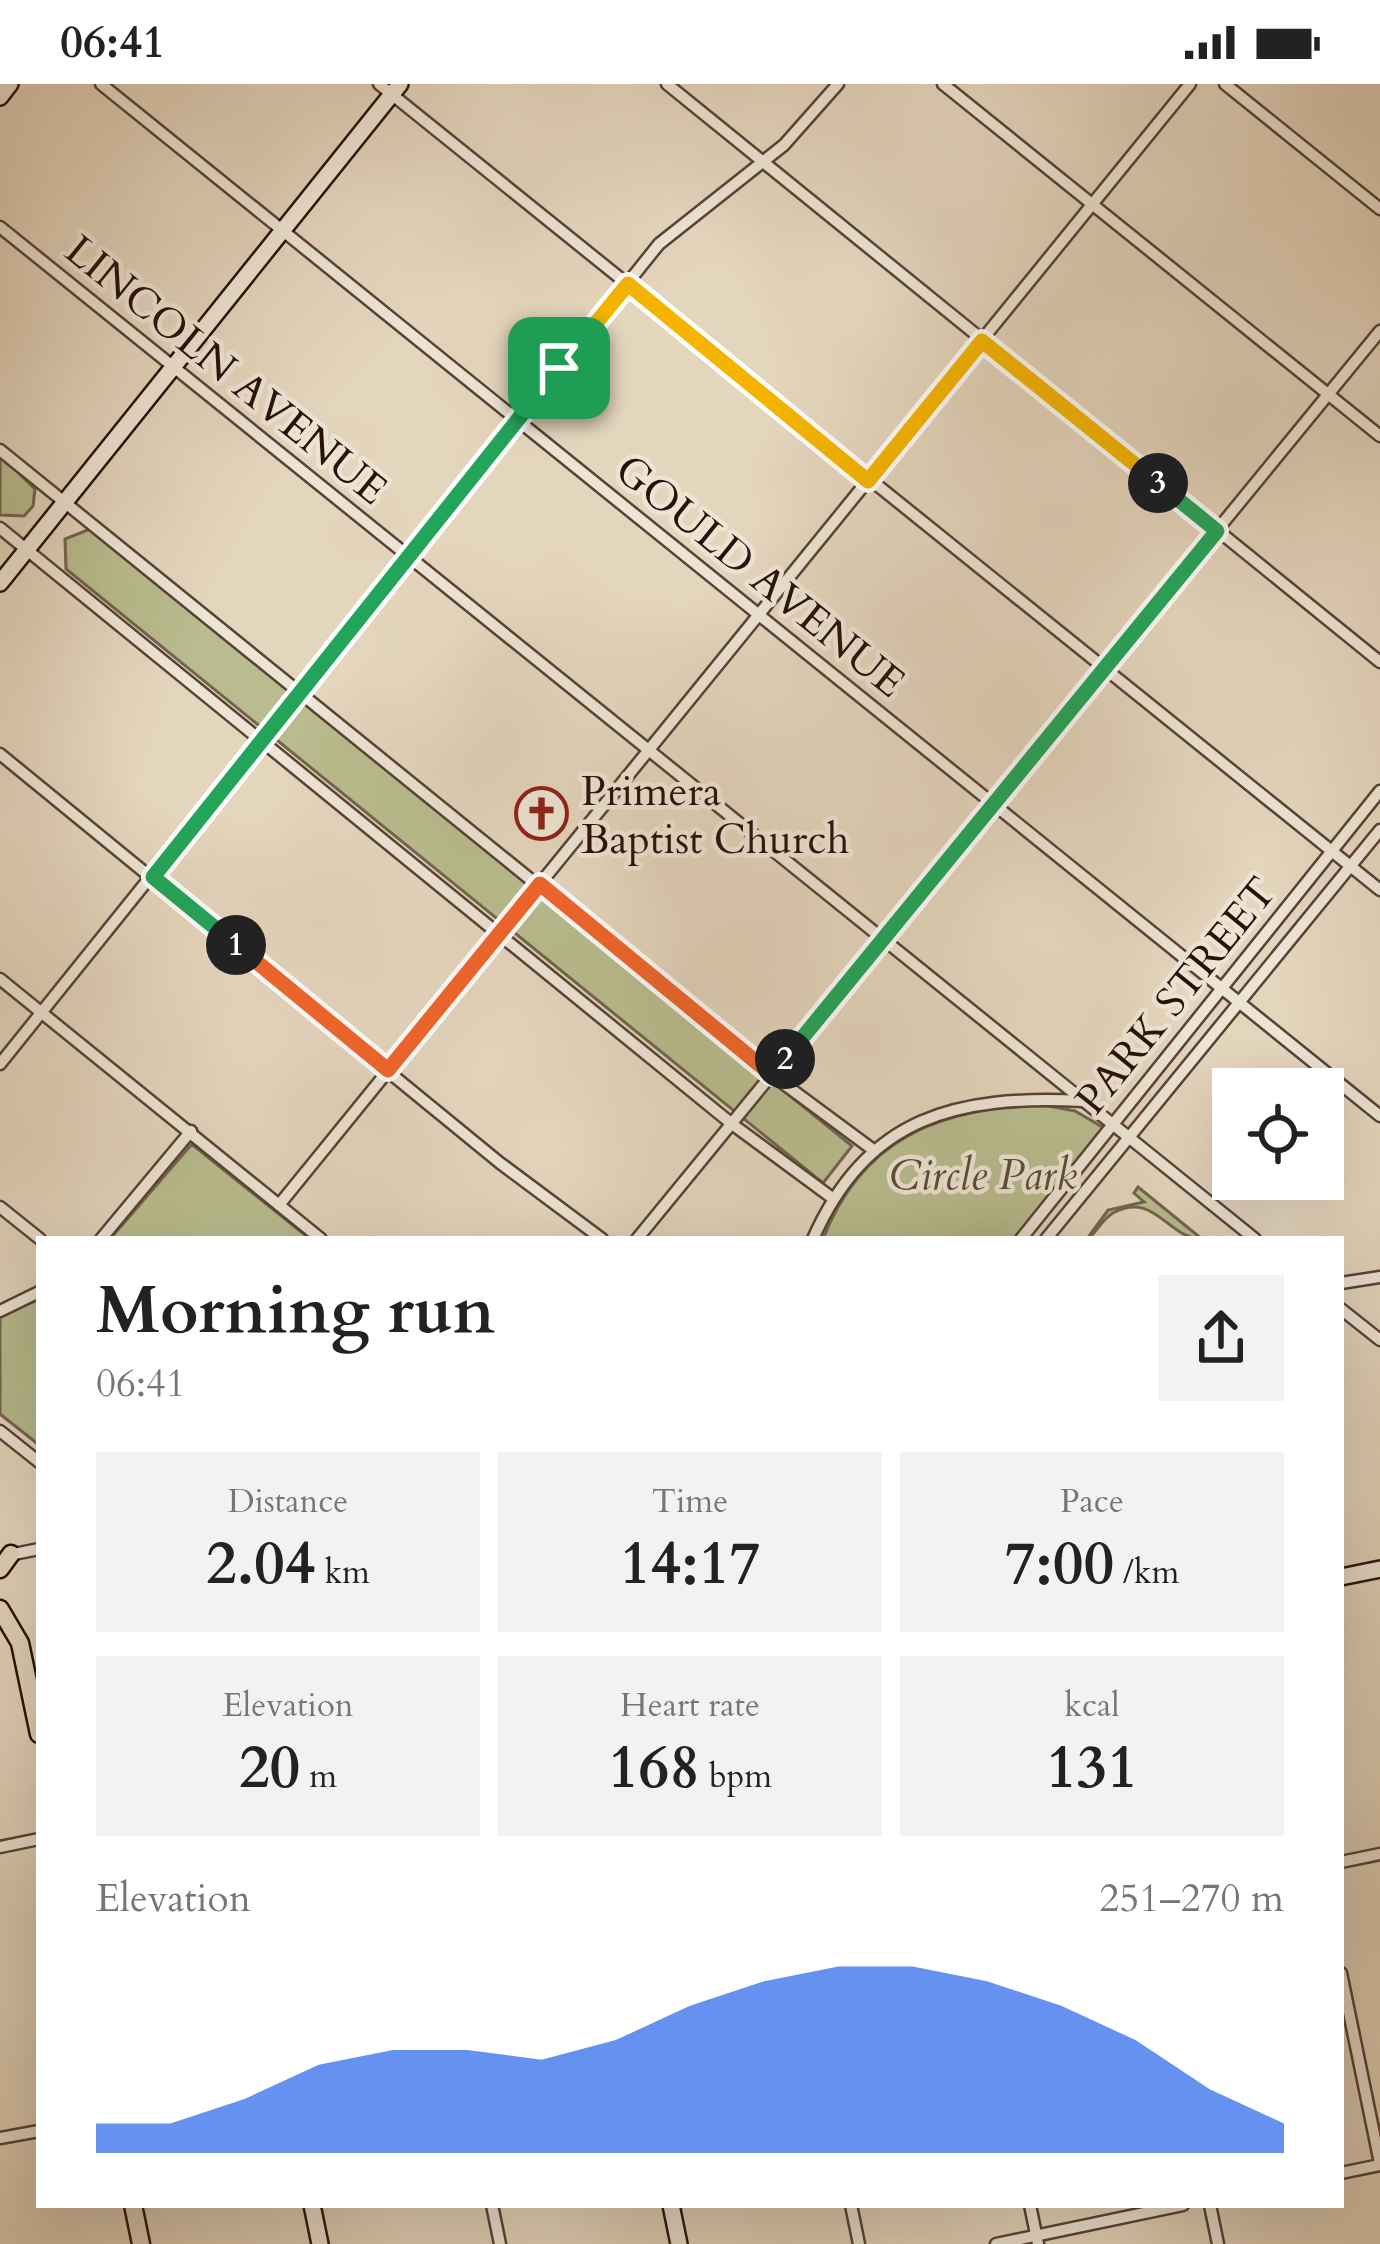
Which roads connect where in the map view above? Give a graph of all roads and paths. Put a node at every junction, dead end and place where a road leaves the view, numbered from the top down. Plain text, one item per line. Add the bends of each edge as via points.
1 (10, 84) edge
2 (100, 84) edge
3 (667, 84) edge
4 (838, 84) edge
5 (944, 84) edge
6 (1190, 84) edge
7 (1225, 84) edge
8 (390, 88) edge
9 (0, 97) edge
10 (764, 162) junction
11 (1093, 204) junction
12 (1380, 208) edge
13 (0, 227) edge
14 (285, 232) junction
15 (628, 284) junction
16 (1380, 332) edge
17 (982, 341) junction
18 (174, 369) junction
19 (1328, 395) junction
20 (518, 421) junction
21 (1380, 436) edge
22 (0, 450) edge
23 (868, 481) junction
24 (65, 502) junction
25 (0, 528) edge
26 (1217, 531) junction
27 (27, 550) junction
28 (410, 559) junction
29 (0, 583) edge
30 (759, 615) junction
31 (1380, 662) edge
32 (1104, 668) junction
33 (302, 693) junction
34 (262, 742) junction
35 (647, 752) junction
36 (0, 754) edge
37 (1380, 791) edge
38 (994, 806) junction
39 (1380, 830) edge
40 (1331, 851) junction
41 (1349, 866) junction
42 (153, 877) junction
43 (540, 884) junction
44 (1380, 890) edge
45 (499, 934) junction
46 (884, 940) junction
47 (0, 979) edge
48 (1219, 987) junction
49 (1238, 1003) junction
50 (42, 1013) junction
51 (0, 1064) edge
52 (388, 1070) junction
53 (772, 1075) junction
54 (1083, 1101) junction
55 (1380, 1116) edge
56 (732, 1124) junction
57 (1114, 1124) junction
58 (191, 1131) junction
59 (1130, 1137) junction
60 (872, 1149) junction
61 (831, 1198) junction
62 (279, 1205) junction
63 (0, 1207) edge
64 (36, 1236) edge
65 (104, 1236) edge
66 (317, 1236) edge
67 (598, 1236) edge
68 (640, 1236) edge
69 (814, 1236) edge
70 (1024, 1236) edge
71 (1048, 1236) edge
72 (1251, 1236) edge
73 (1379, 1282) edge
74 (1344, 1283) edge
75 (36, 1293) edge
76 (0, 1311) edge
77 (1344, 1311) edge
78 (1380, 1340) edge
79 (0, 1431) edge
80 (36, 1460) edge
81 (36, 1550) edge
82 (4, 1560) edge
83 (1380, 1569) edge
84 (1344, 1576) edge
85 (0, 1609) edge
86 (36, 1719) edge
87 (36, 1840) edge
88 (0, 1847) edge
89 (1380, 1854) edge
90 (1344, 1861) edge
91 (1344, 1988) edge
92 (36, 2132) edge
93 (0, 2138) edge
94 (1380, 2164) edge
95 (1344, 2172) edge
96 (135, 2208) edge
97 (313, 2208) edge
98 (493, 2208) edge
99 (672, 2208) edge
100 (852, 2208) edge
101 (1031, 2208) edge
102 (1170, 2208) edge
103 (1211, 2208) edge
104 (1037, 2240) edge
105 (141, 2244) edge
106 (320, 2244) edge
107 (500, 2244) edge
108 (679, 2244) edge
109 (859, 2244) edge
110 (996, 2244) edge
111 (1218, 2244) edge

1 - 9 street
2 - 14 street, GOULD AVENUE
3 - 10 street
4 - 10 street
5 - 11 street
6 - 11 street
7 - 12 street
8 - 14 street
8 - 15 street
10 - 15 street via 705,202
10 - 17 street
11 - 17 street
11 - 19 street
13 - 18 street, LINCOLN AVENUE
14 - 18 street
14 - 20 street, GOULD AVENUE
15 - 20 street
15 - 23 street
16 - 19 street
17 - 23 street
17 - 26 street
18 - 24 street
18 - 28 street, LINCOLN AVENUE
19 - 21 street
19 - 26 street
20 - 28 street
20 - 30 street, GOULD AVENUE
22 - 24 street
23 - 30 street
23 - 32 street
24 - 27 street
24 - 33 street
25 - 27 street
26 - 31 street
26 - 32 street
27 - 29 street
27 - 34 street
28 - 33 street
28 - 35 street, LINCOLN AVENUE
30 - 35 street
30 - 38 street, GOULD AVENUE
32 - 38 street
32 - 40 street
33 - 34 street
33 - 43 street
34 - 42 street
34 - 45 street
35 - 43 street
35 - 46 street, LINCOLN AVENUE
36 - 42 street
37 - 40 street, PARK STREET
38 - 46 street
38 - 48 street, GOULD AVENUE
39 - 41 street, PARK STREET
40 - 41 street
40 - 48 street, PARK STREET
41 - 44 street
41 - 49 street, PARK STREET
42 - 50 street
42 - 52 street
43 - 45 street
43 - 53 street
45 - 52 street
45 - 56 street
46 - 53 street
46 - 54 street, LINCOLN AVENUE
47 - 50 street
48 - 49 street, GOULD AVENUE
48 - 57 street, PARK STREET
49 - 55 street, GOULD AVENUE
49 - 59 street, PARK STREET
50 - 51 street
50 - 58 street
52 - 62 street
52 - 67 street
53 - 56 street
53 - 60 street
54 - 57 street, LINCOLN AVENUE
54 - 60 street via 973,1104 906,1127
56 - 61 street
56 - 68 street
57 - 59 street, LINCOLN AVENUE
57 - 70 street, PARK STREET
58 - 62 street
58 - 65 street
59 - 71 street, PARK STREET
59 - 72 street, LINCOLN AVENUE
60 - 61 street
61 - 69 street
62 - 66 street
63 - 64 street
73 - 74 street
75 - 76 street
77 - 78 street
79 - 80 street
81 - 82 street
83 - 84 street
85 - 86 main road via 20,1642
87 - 88 street
89 - 90 street
91 - 94 street
92 - 93 street
94 - 95 street
96 - 105 main road
97 - 106 street
98 - 107 street
99 - 108 street
100 - 109 street
101 - 104 street
102 - 104 street
103 - 111 street
104 - 110 street

